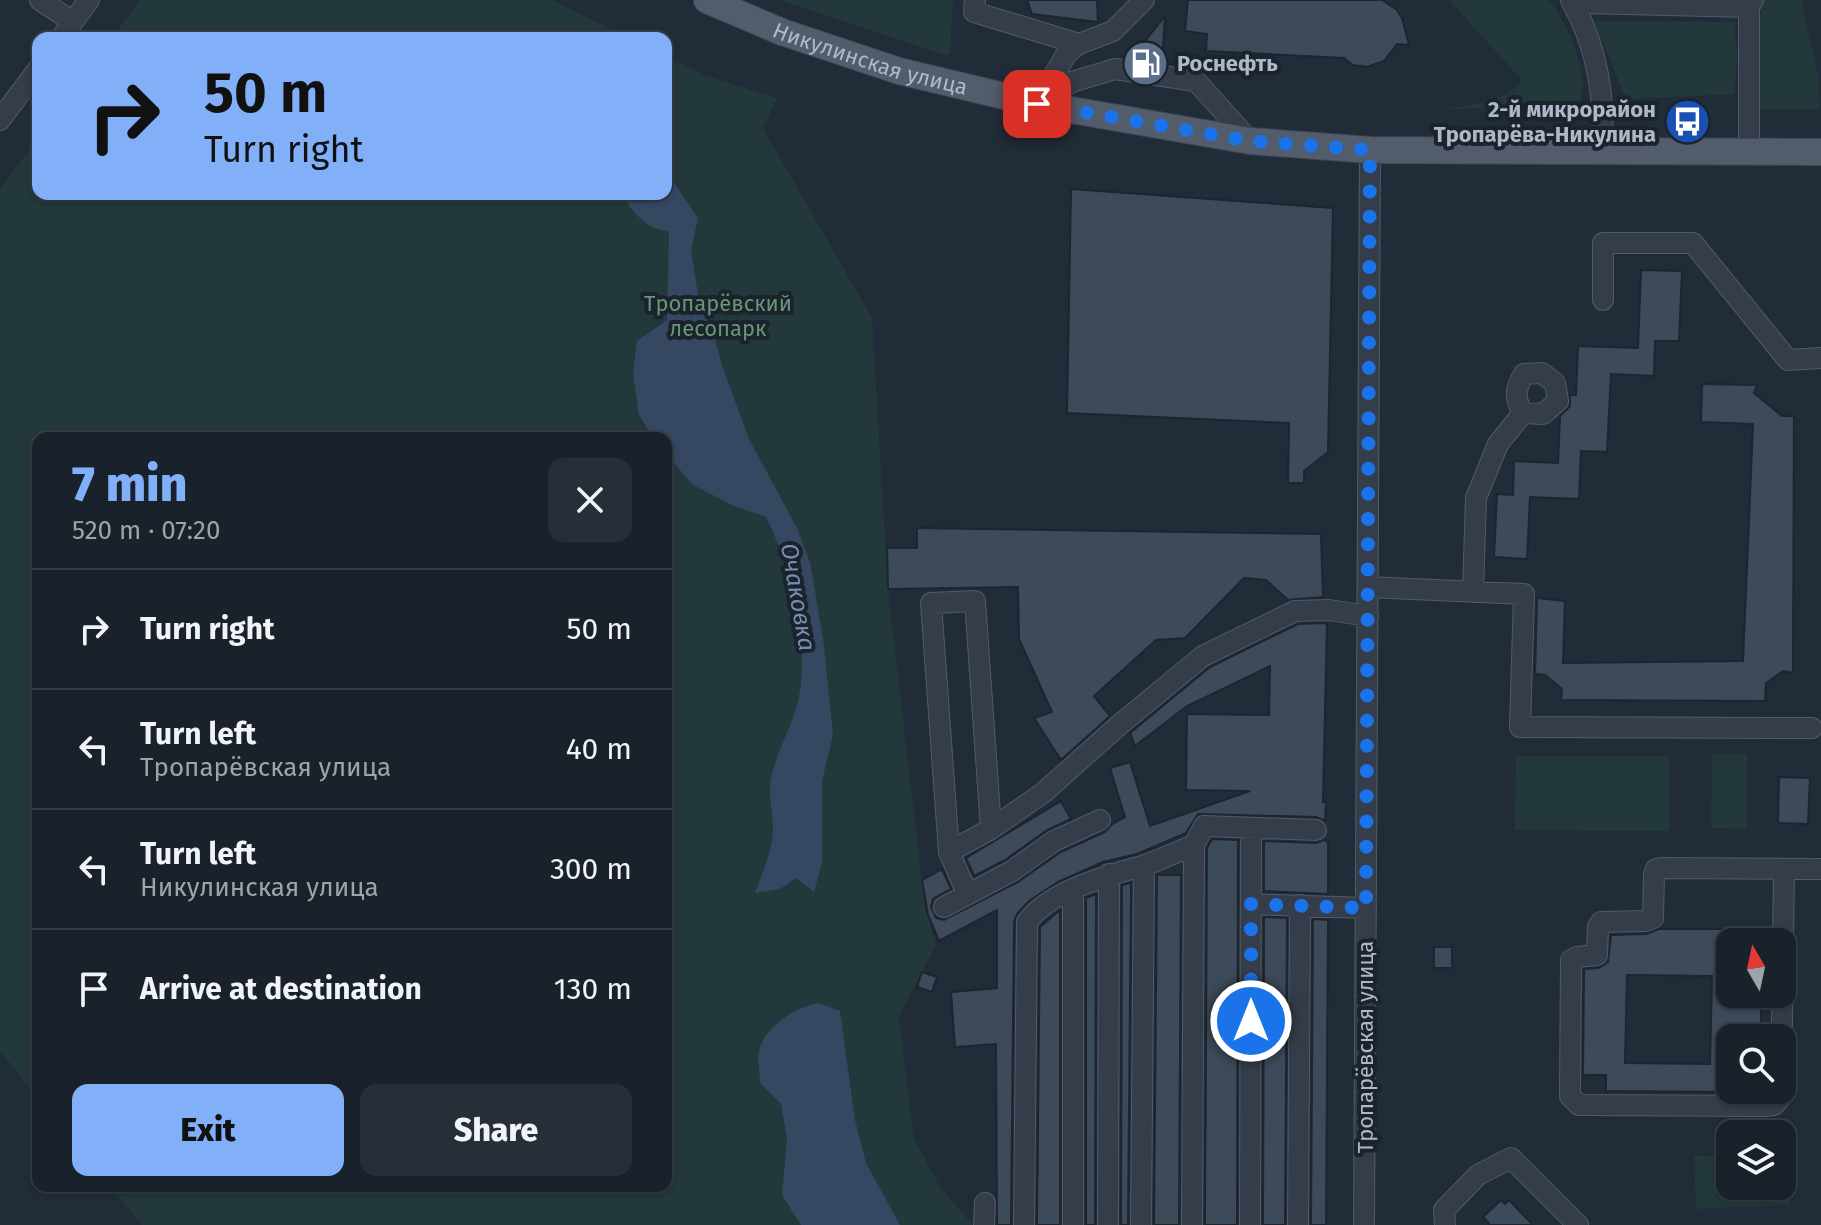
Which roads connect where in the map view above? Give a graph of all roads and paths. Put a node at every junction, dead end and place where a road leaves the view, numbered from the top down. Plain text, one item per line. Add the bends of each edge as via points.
1 (40, 0) edge
2 (89, 0) edge
3 (707, 0) edge
4 (975, 0) edge
5 (1144, 0) edge
6 (1750, 2) edge
7 (1580, 6) edge
8 (67, 30) edge
9 (1079, 44) junction
10 (32, 77) edge
11 (1037, 104) junction
12 (0, 120) edge
13 (1250, 141) junction
14 (1370, 150) junction
15 (1602, 152) junction
16 (1749, 152) junction
17 (1821, 152) edge
18 (1603, 300) dead end
19 (1821, 358) edge
20 (1523, 413) dead end
21 (1368, 587) junction
22 (1473, 592) junction
23 (1368, 616) junction
24 (1812, 728) dead end
25 (1100, 820) dead end
26 (1251, 828) junction
27 (991, 829) junction
28 (1316, 830) dead end
29 (1194, 845) junction
30 (949, 852) junction
31 (1144, 865) junction
32 (1784, 869) junction
33 (1821, 869) edge
34 (1109, 874) junction
35 (1073, 891) junction
36 (967, 893) junction
37 (1251, 904) junction
38 (1300, 905) junction
39 (944, 907) dead end
40 (1366, 908) junction
41 (985, 1203) dead end
42 (984, 1225) edge
43 (1024, 1225) edge
44 (1073, 1225) edge
45 (1108, 1225) edge
46 (1141, 1225) edge
47 (1192, 1225) edge
48 (1250, 1225) edge
49 (1298, 1225) edge
50 (1364, 1225) edge
51 (1445, 1225) edge
52 (1578, 1225) edge

1 - 8 street
2 - 8 street
3 - 11 main road, Никулинская улица via 899,71
4 - 9 street via 974,12
5 - 9 street via 1113,31
6 - 7 street
6 - 16 street
7 - 15 street via 1603,96
9 - 11 street via 1067,53
10 - 12 street
11 - 13 main road, Никулинская улица
11 - 13 street via 1072,82 1115,69 1196,81
13 - 14 main road, Никулинская улица
14 - 15 main road, Никулинская улица
14 - 21 street, Тропарёвская улица
15 - 16 main road, Никулинская улица
16 - 17 main road, Никулинская улица
18 - 19 street via 1603,243 1693,243 1788,360
20 - 22 street via 1498,444 1476,498
21 - 22 street
21 - 23 street, Тропарёвская улица
22 - 24 street via 1524,594 1520,727
23 - 27 street via 1295,611 1203,656 1043,793
23 - 40 street, Тропарёвская улица
25 - 36 street
26 - 28 street
26 - 29 street via 1204,826
26 - 37 street
27 - 30 street
27 - 30 street via 975,601 931,603
29 - 31 street
29 - 47 street
30 - 36 street
31 - 34 street
31 - 46 street
32 - 32 street via 1781,1097 1774,1105 1574,1103 1571,960 1597,955 1601,922 1653,918 1656,869
32 - 33 street
34 - 35 street
34 - 45 street
35 - 43 street via 1036,910 1027,922
35 - 44 street
36 - 39 street
37 - 38 street
37 - 48 street
38 - 40 street
38 - 49 street
40 - 50 street, Тропарёвская улица
41 - 42 street
51 - 52 street via 1444,1210 1478,1175 1511,1158

